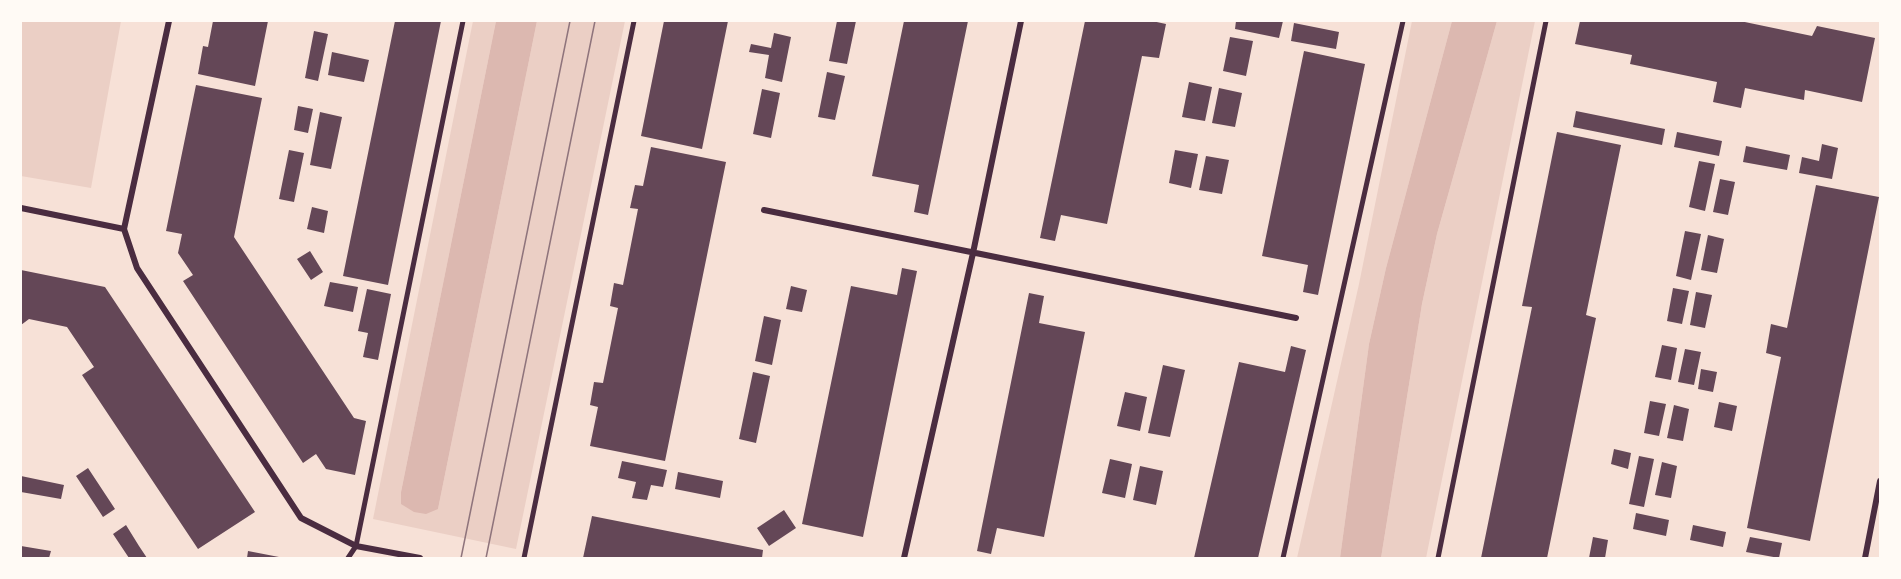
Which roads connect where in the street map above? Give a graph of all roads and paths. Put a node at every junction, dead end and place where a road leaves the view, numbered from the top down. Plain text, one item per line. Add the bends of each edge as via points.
1 (169, 21) edge
2 (463, 21) edge
3 (634, 21) edge
4 (1021, 21) edge
5 (1402, 21) edge
6 (1546, 21) edge
7 (21, 208) edge
8 (764, 210) dead end
9 (124, 229) junction
10 (974, 253) junction
11 (1296, 318) dead end
12 (1880, 481) edge
13 (356, 546) junction
14 (348, 558) edge
15 (420, 558) edge
16 (524, 558) edge
17 (904, 558) edge
18 (1283, 558) edge
19 (1438, 558) edge
20 (1865, 558) edge

1 - 9 street
2 - 13 street
3 - 16 street
4 - 10 street
5 - 18 street
6 - 19 street
7 - 9 street
8 - 10 street
9 - 13 street via 137,268 301,518
10 - 11 street
10 - 17 street
12 - 20 street
13 - 14 street
13 - 15 street

